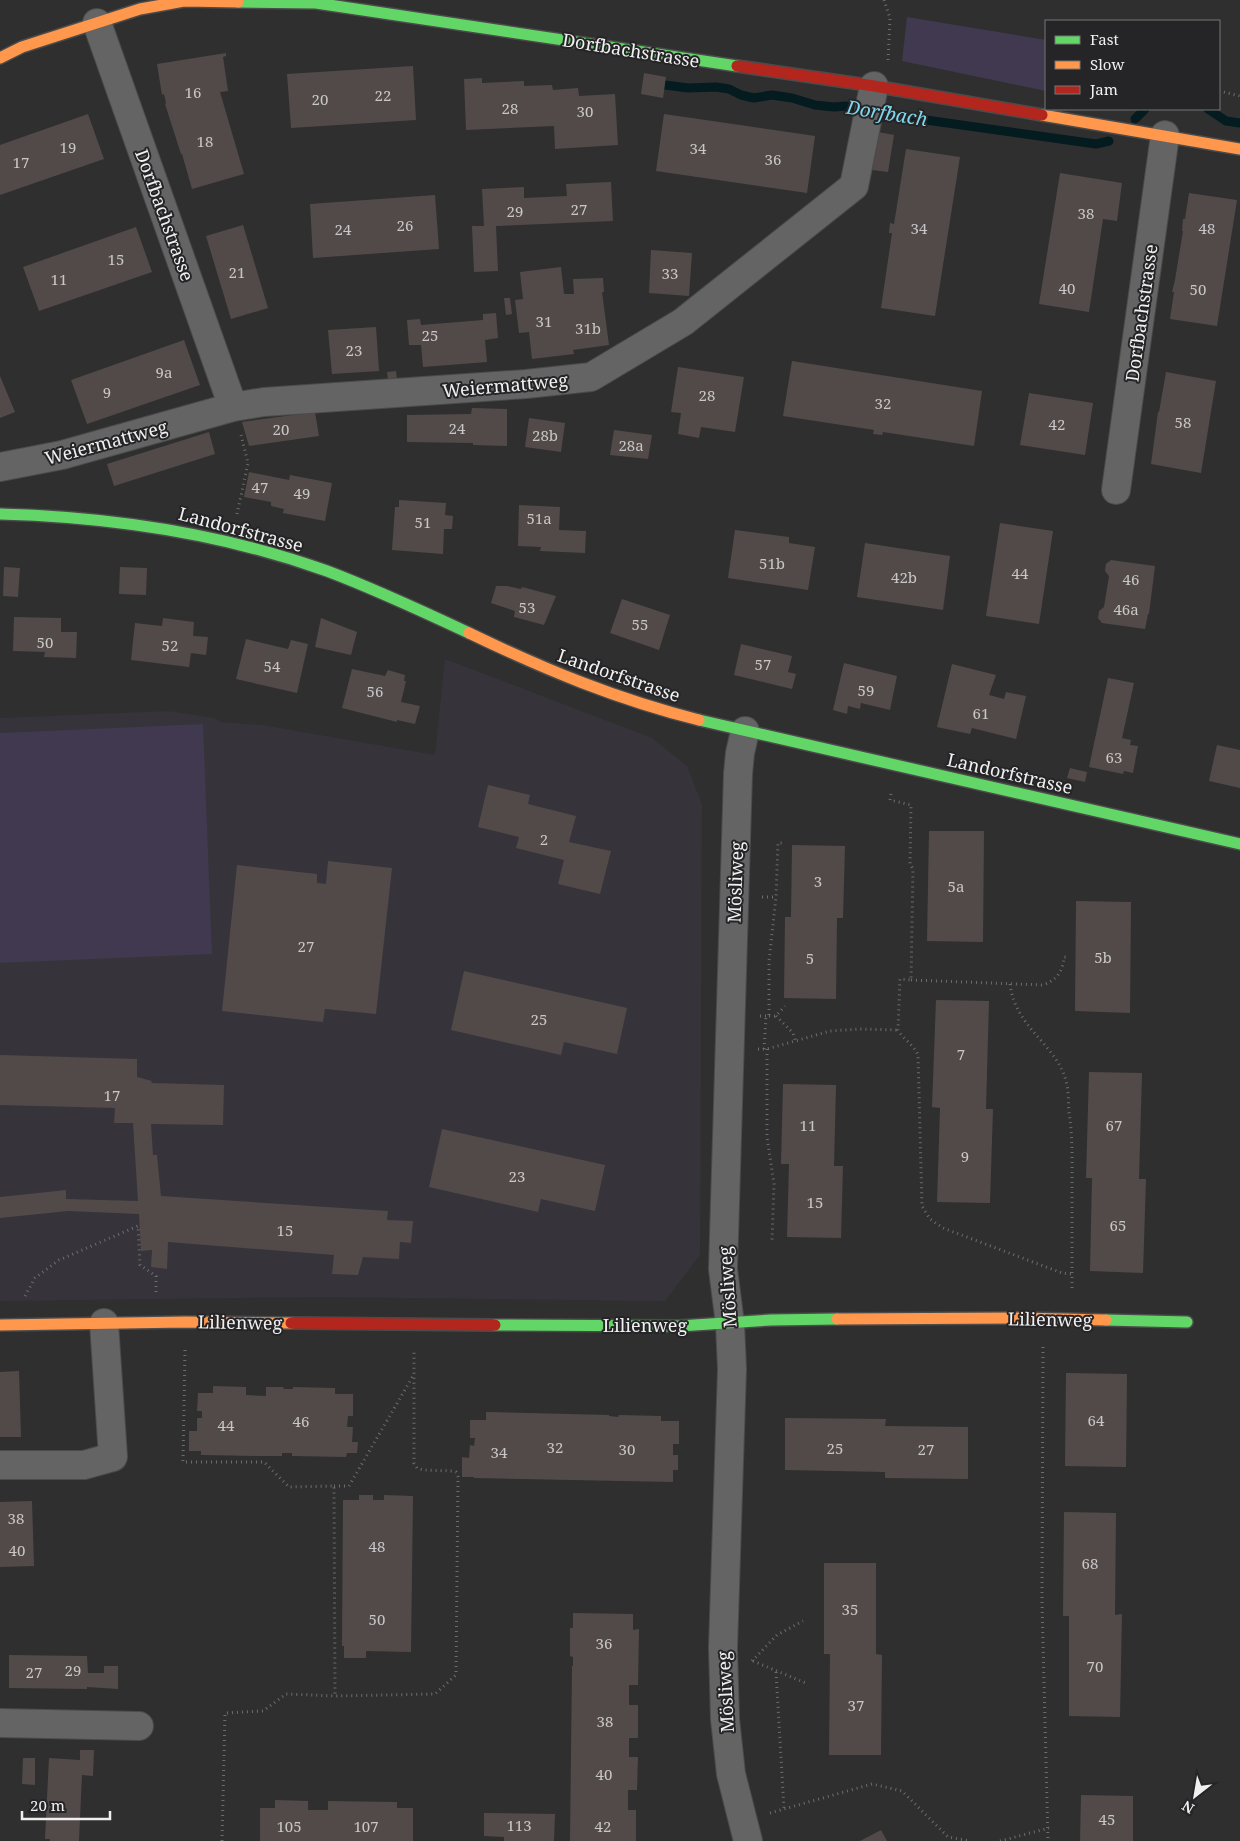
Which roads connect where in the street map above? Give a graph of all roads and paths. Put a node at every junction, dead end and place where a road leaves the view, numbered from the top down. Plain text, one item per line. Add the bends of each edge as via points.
1 (884, 0) edge
2 (97, 23) junction
3 (0, 58) edge
4 (880, 88) junction
5 (1220, 91) edge
6 (1240, 96) edge
7 (1165, 135) junction
8 (1240, 148) edge
9 (233, 407) junction
10 (0, 467) edge
11 (1116, 490) dead end
12 (0, 514) edge
13 (235, 522) dead end
14 (745, 731) junction
15 (892, 789) dead end
16 (782, 843) dead end
17 (1240, 844) edge
18 (1069, 957) dead end
19 (912, 980) junction
20 (1010, 984) junction
21 (786, 1006) dead end
22 (732, 1014) junction
23 (767, 1016) junction
24 (776, 1016) junction
25 (898, 1030) junction
26 (795, 1040) junction
27 (731, 1048) junction
28 (766, 1049) junction
29 (772, 1241) dead end
30 (1072, 1274) junction
31 (1042, 1319) junction
32 (1072, 1319) junction
33 (156, 1322) junction
34 (185, 1322) junction
35 (1187, 1322) dead end
36 (104, 1323) junction
37 (415, 1324) junction
38 (730, 1324) junction
39 (4, 1325) edge
40 (413, 1375) junction
41 (0, 1465) edge
42 (334, 1486) junction
43 (803, 1621) dead end
44 (723, 1648) junction
45 (752, 1661) junction
46 (776, 1672) junction
47 (808, 1684) dead end
48 (335, 1696) junction
49 (0, 1723) edge
50 (139, 1726) dead end
51 (784, 1809) junction
52 (1049, 1828) junction
53 (745, 1830) edge
54 (222, 1841) edge
55 (970, 1841) edge
56 (1000, 1841) edge
57 (1048, 1841) edge

1 - 4 path via 890,18
2 - 3 street, Dorfbachstrasse via 22,47
2 - 4 street, Dorfbachstrasse via 140,9 184,1 316,3
2 - 9 street, Dorfbachstrasse
4 - 7 street, Dorfbachstrasse
4 - 9 street, Weiermattweg via 866,130 854,186 683,322 591,377
5 - 6 path
7 - 8 street, Dorfbachstrasse
7 - 11 street, Dorfbachstrasse
9 - 10 street, Weiermattweg via 62,455
9 - 13 path via 248,463
12 - 14 street, Landorfstrasse via 44,514 138,523 246,545 370,588 543,668 608,693
14 - 17 street, Landorfstrasse
14 - 22 street, Mösliweg via 738,774
15 - 19 path via 890,800 910,805
16 - 23 path via 778,843
18 - 20 path via 1064,957 1063,967 1053,981 1043,986
19 - 20 path
19 - 25 path via 900,979
20 - 30 path via 1023,1021 1062,1068 1067,1085 1072,1127
21 - 24 path
22 - 23 path
22 - 27 street, Mösliweg
23 - 24 path
23 - 28 path
24 - 26 path
25 - 26 path via 830,1031
25 - 30 path via 918,1055 922,1148 920,1188 922,1206 930,1219 943,1228
26 - 28 path
27 - 28 path
27 - 38 street, Mösliweg via 723,1270
28 - 29 path via 767,1137 774,1184
30 - 32 path
31 - 32 street, Lilienweg
31 - 38 street, Lilienweg via 771,1320
31 - 52 path via 1042,1602
32 - 35 street, Lilienweg
33 - 34 street, Lilienweg
33 - 36 street, Lilienweg
33 - 39 path via 156,1276 140,1265 138,1226 59,1260 35,1278
34 - 37 street, Lilienweg
34 - 42 path via 183,1462 264,1462 289,1487
36 - 39 street, Lilienweg
36 - 41 street via 114,1457 84,1466
37 - 38 street, Lilienweg
37 - 40 path
38 - 44 street, Mösliweg via 732,1369
40 - 42 path via 349,1486
40 - 48 path via 414,1462 417,1468 452,1471 458,1477 456,1675 435,1694
42 - 48 path
43 - 45 path via 777,1636
44 - 45 path
44 - 53 street, Mösliweg via 725,1719 731,1774
45 - 46 path
46 - 47 path
46 - 51 path
48 - 54 path via 286,1694 263,1711 225,1713
49 - 50 street
51 - 53 path
51 - 55 path via 872,1784 902,1791 948,1837
52 - 56 path
52 - 57 path

